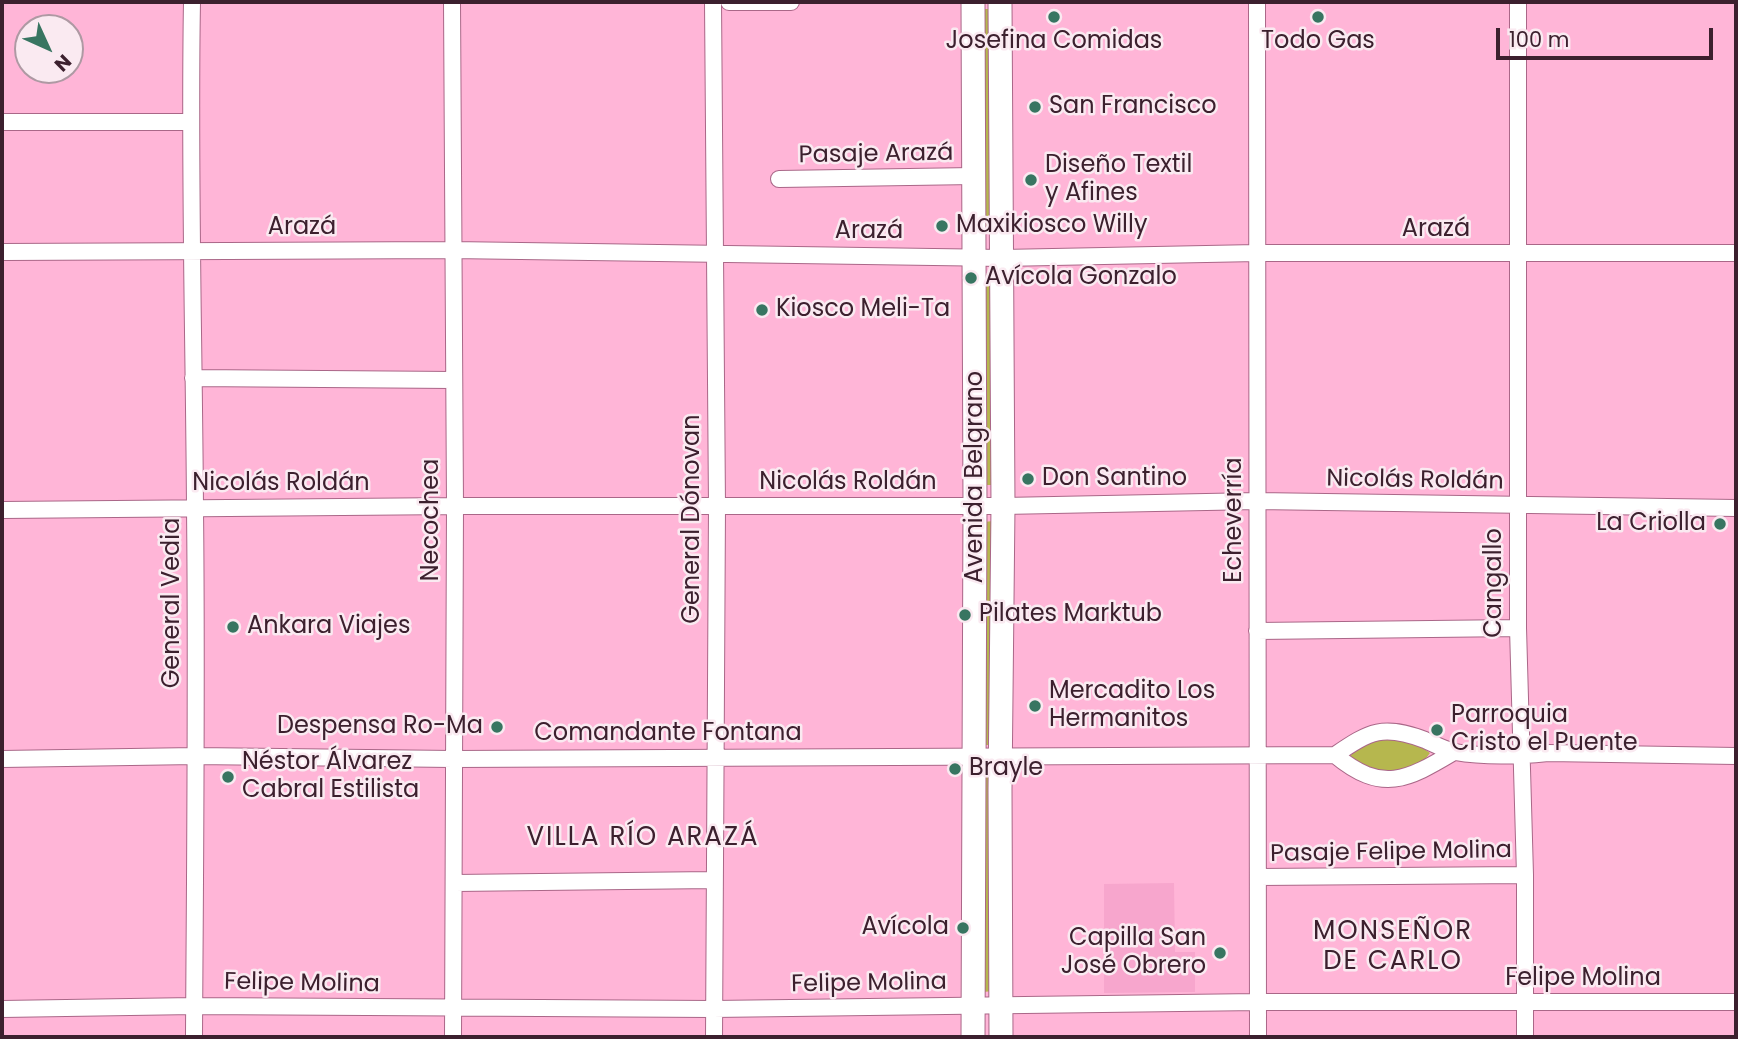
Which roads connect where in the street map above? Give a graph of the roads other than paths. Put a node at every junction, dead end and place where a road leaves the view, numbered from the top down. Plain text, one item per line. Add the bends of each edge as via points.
1 (191, 2) edge
2 (452, 2) edge
3 (713, 2) edge
4 (729, 2) edge
5 (791, 2) edge
6 (973, 2) edge
7 (1000, 2) edge
8 (1257, 2) edge
9 (1518, 2) edge
10 (2, 122) edge
11 (190, 122) junction
12 (974, 176) junction
13 (779, 179) dead end
14 (452, 250) junction
15 (194, 252) junction
16 (1518, 252) junction
17 (2, 253) edge
18 (1257, 253) junction
19 (1736, 253) edge
20 (714, 254) junction
21 (974, 256) junction
22 (1002, 258) junction
23 (192, 378) junction
24 (453, 380) junction
25 (1257, 501) junction
26 (975, 505) junction
27 (455, 506) junction
28 (1003, 506) junction
29 (1518, 506) junction
30 (717, 507) junction
31 (195, 508) junction
32 (1736, 508) edge
33 (2, 510) edge
34 (1518, 628) junction
35 (1258, 631) junction
36 (1454, 752) junction
37 (1335, 755) junction
38 (195, 756) junction
39 (714, 756) junction
40 (1258, 756) junction
41 (1521, 756) junction
42 (1736, 756) edge
43 (974, 757) junction
44 (1001, 758) junction
45 (2, 759) edge
46 (453, 759) junction
47 (1525, 875) junction
48 (1258, 877) junction
49 (713, 880) junction
50 (454, 883) junction
51 (1258, 1002) junction
52 (1525, 1002) junction
53 (1736, 1002) edge
54 (973, 1005) junction
55 (1002, 1005) junction
56 (194, 1006) junction
57 (453, 1008) junction
58 (2, 1009) edge
59 (713, 1009) junction
60 (194, 1037) edge
61 (453, 1037) edge
62 (713, 1037) edge
63 (973, 1037) edge
64 (1001, 1037) edge
65 (1258, 1037) edge
66 (1525, 1037) edge

1 - 11 street, General Vedia
2 - 14 street, Necochea
3 - 20 street, General Dónovan
4 - 5 street
6 - 12 main road, Avenida Belgrano
7 - 22 main road, Avenida Belgrano
8 - 18 street, Echeverría
9 - 16 street, Cangallo
10 - 11 street
11 - 15 street, General Vedia
12 - 13 street, Pasaje Arazá
12 - 21 main road, Avenida Belgrano
14 - 15 street, Arazá
14 - 20 street, Arazá
14 - 24 street, Necochea
15 - 17 street, Arazá
15 - 23 street, General Vedia
16 - 18 street, Arazá
16 - 19 street, Arazá
16 - 29 street, Cangallo
18 - 22 street, Arazá
18 - 25 street, Echeverría
20 - 21 street, Arazá
20 - 30 street, General Dónovan
21 - 22 street, Arazá
21 - 26 main road, Avenida Belgrano
22 - 28 main road, Avenida Belgrano
23 - 24 street
23 - 31 street, General Vedia
24 - 27 street, Necochea
25 - 28 street, Nicolás Roldán
25 - 29 street, Nicolás Roldán
25 - 35 street, Echeverría
26 - 28 street, Nicolás Roldán
26 - 30 street, Nicolás Roldán
26 - 43 main road, Avenida Belgrano
27 - 30 street, Nicolás Roldán
27 - 31 street, Nicolás Roldán
27 - 46 street, Necochea
28 - 44 main road, Avenida Belgrano
29 - 32 street, Nicolás Roldán
29 - 34 street, Cangallo
30 - 39 street, General Dónovan
31 - 33 street, Nicolás Roldán
31 - 38 street, General Vedia
34 - 35 street
34 - 41 street, Cangallo
35 - 40 street, Echeverría
36 - 37 street via 1387,730 1362,736
36 - 37 street via 1394,781 1354,771
36 - 41 street
37 - 40 street, Comandante Fontana
38 - 45 street, Comandante Fontana
38 - 46 street, Comandante Fontana
38 - 56 street, General Vedia
39 - 43 street, Comandante Fontana
39 - 46 street, Comandante Fontana
39 - 49 street, General Dónovan
40 - 44 street, Comandante Fontana
40 - 48 street, Echeverría
41 - 42 street
41 - 47 street, Cangallo
43 - 44 street, Comandante Fontana
43 - 54 main road, Avenida Belgrano
44 - 55 main road, Avenida Belgrano
46 - 50 street, Necochea
47 - 48 street, Pasaje Felipe Molina
47 - 52 street, Cangallo
48 - 51 street, Echeverría
49 - 50 street
49 - 59 street, General Dónovan
50 - 57 street, Necochea
51 - 52 street, Felipe Molina
51 - 55 street, Felipe Molina
51 - 65 street, Echeverría
52 - 53 street, Felipe Molina
52 - 66 street, Cangallo
54 - 55 street, Felipe Molina
54 - 59 street, Felipe Molina
54 - 63 main road, Avenida Belgrano
55 - 64 main road, Avenida Belgrano
56 - 57 street, Felipe Molina
56 - 58 street, Felipe Molina
56 - 60 street, General Vedia
57 - 59 street, Felipe Molina
57 - 61 street, Necochea
59 - 62 street, General Dónovan

